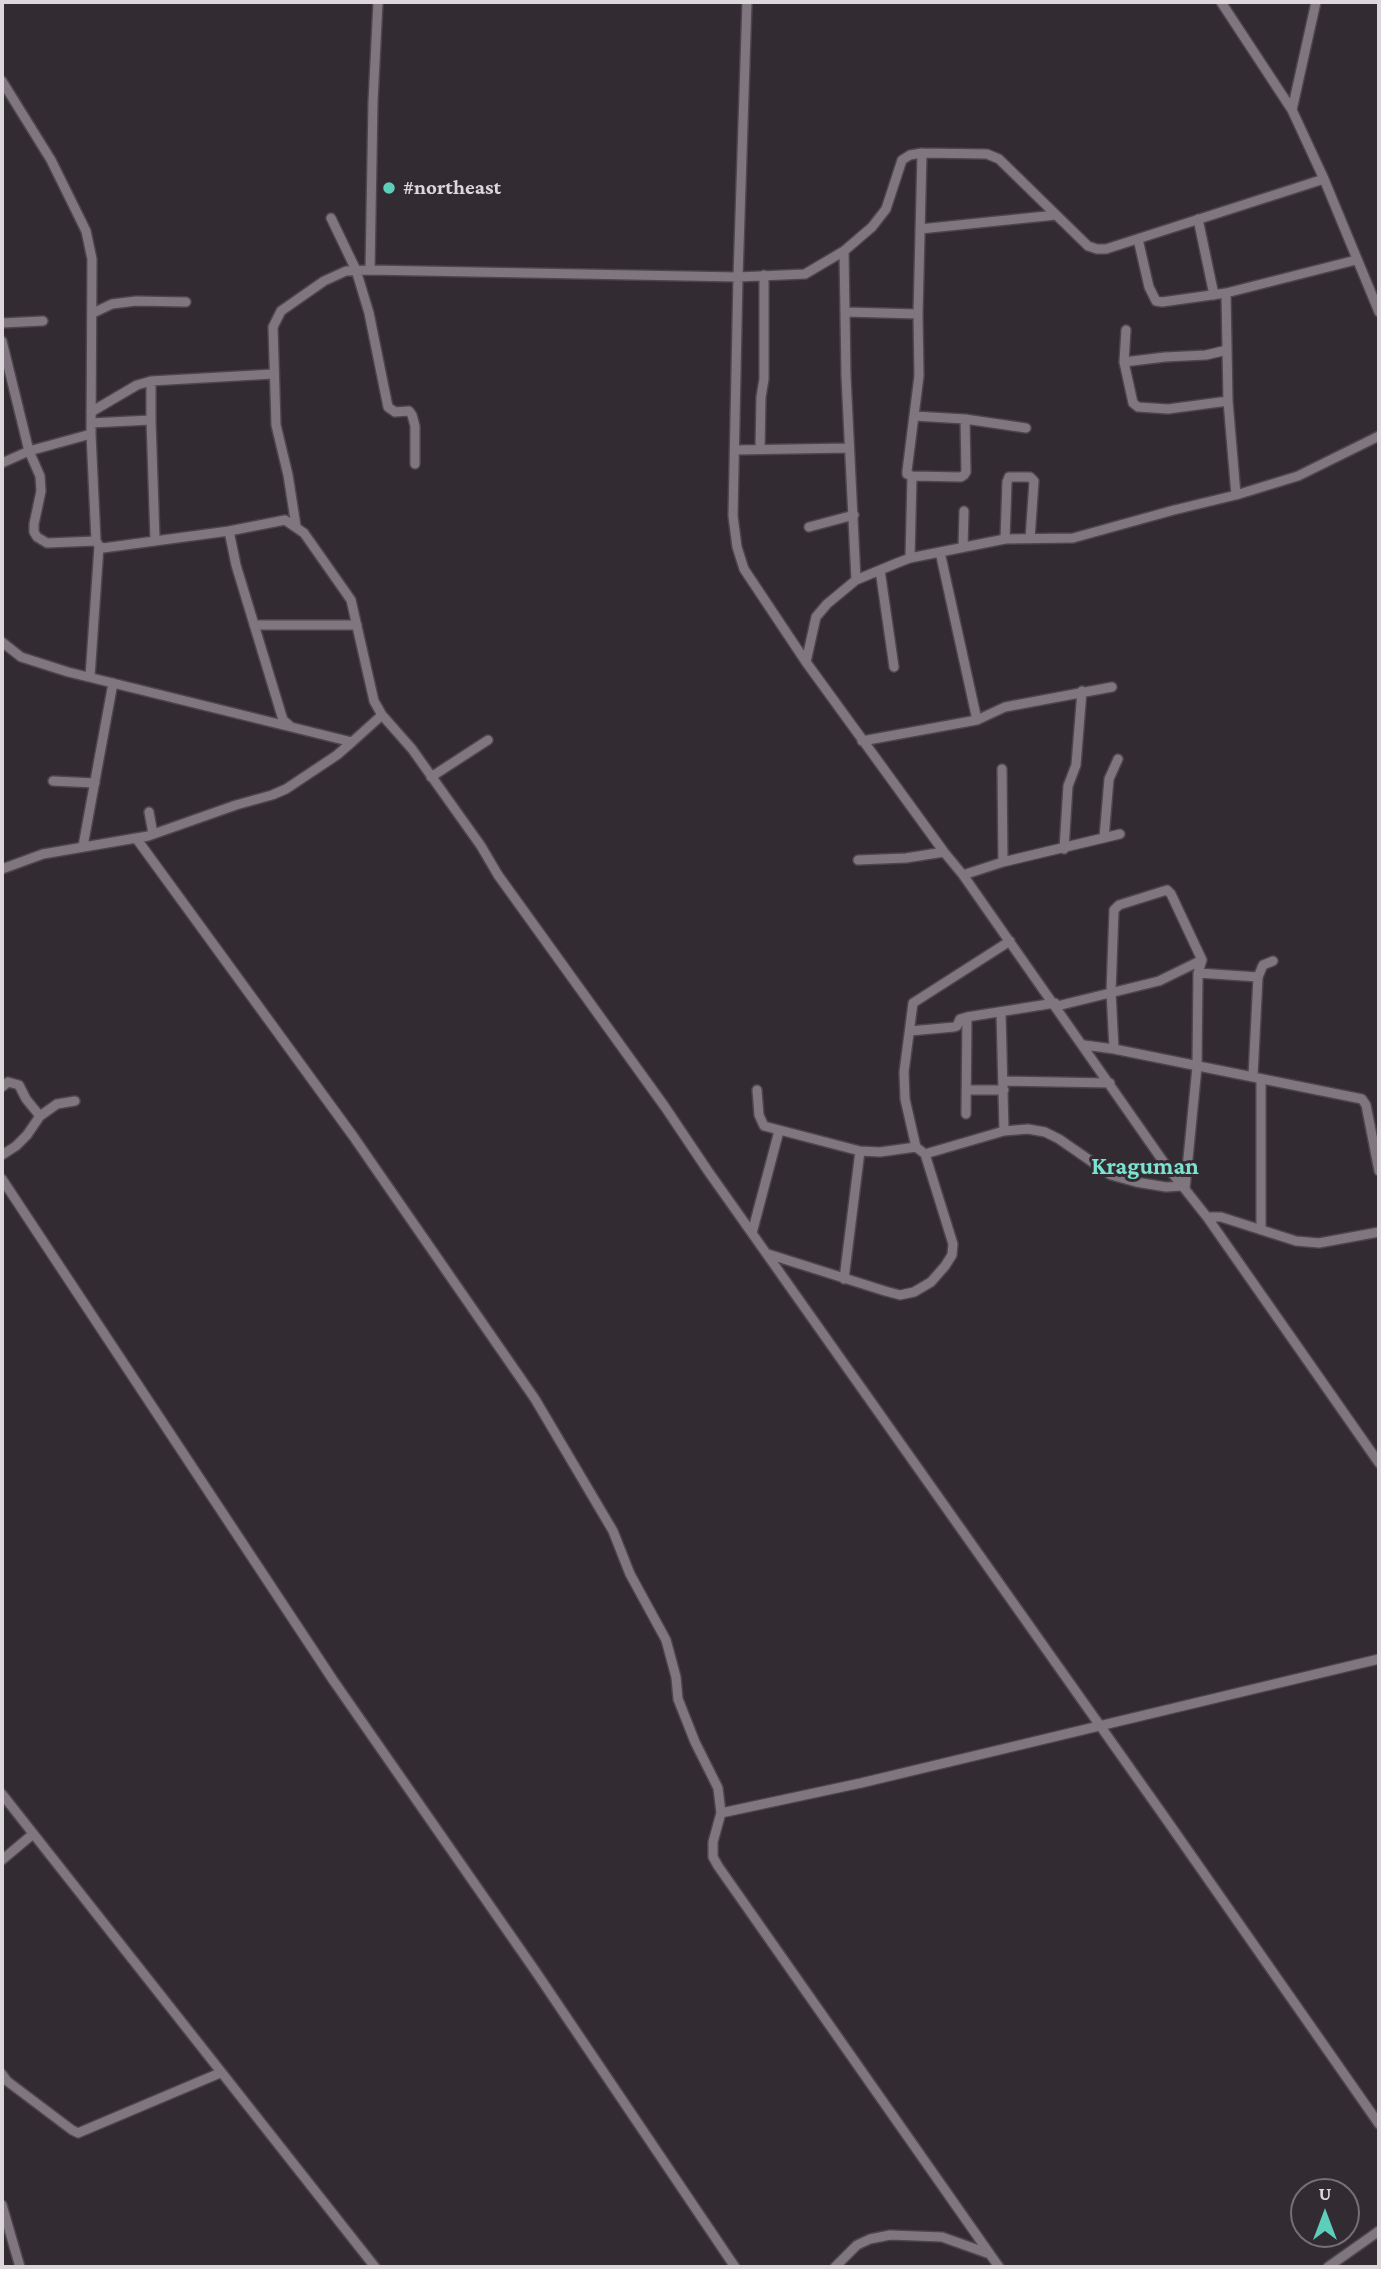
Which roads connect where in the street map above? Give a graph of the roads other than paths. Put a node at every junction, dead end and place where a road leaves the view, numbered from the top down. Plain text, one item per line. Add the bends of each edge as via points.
1 (378, 2) edge
2 (747, 2) edge
3 (1221, 2) edge
4 (1315, 2) edge
5 (2, 81) edge
6 (1292, 110) junction
7 (922, 153) junction
8 (1324, 179) junction
9 (1056, 215) junction
10 (331, 218) dead end
11 (1198, 219) junction
12 (920, 229) junction
13 (1138, 239) junction
14 (844, 251) junction
15 (1356, 260) junction
16 (356, 270) junction
17 (370, 270) junction
18 (764, 275) junction
19 (738, 277) junction
20 (1226, 293) junction
21 (1214, 295) junction
22 (186, 302) dead end
23 (846, 312) junction
24 (1379, 312) edge
25 (93, 313) junction
26 (918, 314) junction
27 (43, 320) dead end
28 (2, 323) edge
29 (1126, 330) dead end
30 (2, 341) edge
31 (1227, 350) junction
32 (1124, 362) junction
33 (273, 374) junction
34 (151, 381) junction
35 (1228, 401) junction
36 (91, 412) junction
37 (914, 415) junction
38 (965, 419) junction
39 (151, 420) junction
40 (91, 423) junction
41 (1026, 428) dead end
42 (91, 434) junction
43 (1379, 436) edge
44 (849, 448) junction
45 (760, 449) junction
46 (735, 450) junction
47 (29, 451) junction
48 (2, 463) edge
49 (415, 464) dead end
50 (912, 476) junction
51 (1236, 495) junction
52 (964, 511) dead end
53 (855, 515) junction
54 (296, 526) junction
55 (810, 527) dead end
56 (229, 531) junction
57 (1006, 539) junction
58 (1030, 539) junction
59 (155, 540) junction
60 (97, 544) junction
61 (963, 547) junction
62 (940, 552) junction
63 (910, 558) junction
64 (880, 570) junction
65 (856, 580) junction
66 (254, 625) junction
67 (356, 625) junction
68 (2, 642) edge
69 (806, 662) junction
70 (894, 667) dead end
71 (90, 677) junction
72 (113, 683) junction
73 (1112, 687) dead end
74 (1082, 691) junction
75 (382, 715) junction
76 (977, 720) junction
77 (291, 727) junction
78 (488, 740) dead end
79 (862, 741) junction
80 (352, 742) junction
81 (1118, 759) dead end
82 (1002, 769) dead end
83 (431, 777) junction
84 (53, 781) dead end
85 (95, 783) junction
86 (149, 812) dead end
87 (153, 834) junction
88 (1120, 834) dead end
89 (136, 838) junction
90 (1104, 838) junction
91 (83, 846) junction
92 (1064, 849) junction
93 (944, 852) junction
94 (858, 860) dead end
95 (1003, 862) junction
96 (2, 869) edge
97 (963, 875) junction
98 (1010, 941) junction
99 (1202, 960) junction
100 (1273, 961) dead end
101 (1198, 973) junction
102 (1258, 976) junction
103 (1111, 992) junction
104 (1056, 1005) junction
105 (1002, 1013) junction
106 (967, 1017) junction
107 (909, 1031) junction
108 (1084, 1045) junction
109 (1114, 1049) junction
110 (1197, 1067) junction
111 (1257, 1078) junction
112 (1110, 1083) junction
113 (1003, 1086) junction
114 (2, 1087) edge
115 (757, 1090) dead end
116 (966, 1090) junction
117 (75, 1101) dead end
118 (966, 1114) dead end
119 (40, 1116) junction
120 (779, 1131) junction
121 (1004, 1131) junction
122 (916, 1147) junction
123 (860, 1151) junction
124 (925, 1154) junction
125 (2, 1155) edge
126 (1379, 1171) edge
127 (2, 1179) edge
128 (1183, 1187) junction
129 (1207, 1217) junction
130 (1261, 1230) junction
131 (1379, 1231) edge
132 (752, 1233) junction
133 (767, 1254) junction
134 (844, 1279) junction
135 (1379, 1463) edge
136 (1379, 1659) edge
137 (1100, 1725) junction
138 (2, 1794) edge
139 (721, 1813) junction
140 (33, 1834) junction
141 (2, 1860) edge
142 (220, 2073) junction
143 (4, 2080) edge
144 (1379, 2124) edge
145 (2, 2205) edge
146 (1379, 2231) edge
147 (989, 2253) junction
148 (20, 2267) edge
149 (375, 2267) edge
150 (735, 2267) edge
151 (835, 2267) edge
152 (999, 2267) edge
153 (1328, 2267) edge

1 - 17 street
2 - 19 street
3 - 6 street
4 - 6 street
5 - 25 street via 51,160 86,232 92,259
6 - 8 street
7 - 9 street via 987,154 999,159
7 - 12 street
7 - 14 street via 902,160 886,209
8 - 11 street
8 - 15 street
9 - 12 street
9 - 13 street via 1097,249
10 - 16 street
11 - 13 street
11 - 21 street
12 - 26 street
13 - 21 street via 1156,301
14 - 18 street via 805,274
14 - 23 street
15 - 20 street
15 - 24 street
16 - 17 street
16 - 33 street via 324,281 281,311 273,327
16 - 49 street via 388,407 412,415
17 - 19 street
18 - 19 street
18 - 45 street
19 - 46 street
20 - 21 street
20 - 31 street
22 - 25 street via 135,300
23 - 26 street
23 - 44 street
25 - 36 street
26 - 37 street
27 - 28 street
29 - 32 street
30 - 47 street
31 - 32 street
31 - 35 street
32 - 35 street via 1133,403 1138,407
33 - 34 street
33 - 54 street via 276,425
34 - 36 street
34 - 39 street
35 - 51 street
36 - 40 street
37 - 38 street
37 - 50 street via 906,471
38 - 41 street
38 - 50 street via 964,475
39 - 40 street
39 - 59 street
40 - 42 street
42 - 47 street
42 - 60 street
43 - 51 street via 1298,476
44 - 45 street
44 - 53 street
45 - 46 street
46 - 69 street via 734,533 744,569
47 - 48 street
47 - 60 street via 40,476 34,524 37,537 54,544
50 - 63 street
51 - 58 street via 1073,538
52 - 61 street
53 - 55 street
53 - 65 street
54 - 56 street via 285,520
54 - 67 street via 351,600
56 - 59 street
56 - 66 street
57 - 58 street
57 - 58 street via 1007,482 1009,477 1030,477 1034,481
57 - 61 street
59 - 60 street via 103,548
60 - 71 street
61 - 62 street
62 - 63 street
62 - 76 street
63 - 64 street
64 - 65 street
64 - 70 street
65 - 69 street via 816,617
66 - 67 street
66 - 77 street via 283,720
67 - 75 street via 374,701
68 - 71 street via 21,657
69 - 79 street
71 - 72 street
72 - 77 street
72 - 85 street
73 - 74 street
74 - 76 street via 1006,707
74 - 92 street
75 - 80 street
75 - 83 street
76 - 79 street
77 - 80 street
78 - 83 street
79 - 93 street
80 - 87 street via 286,789
81 - 90 street via 1108,779
82 - 95 street
83 - 132 street
84 - 85 street
85 - 91 street
86 - 87 street
87 - 89 street
88 - 90 street
89 - 91 street
89 - 139 street via 353,1136 535,1399 613,1531 630,1574 662,1631 678,1699 718,1788
90 - 92 street
91 - 96 street
92 - 95 street
93 - 94 street
93 - 97 street
95 - 97 street
97 - 98 street
98 - 104 street
98 - 107 street via 919,997 913,1003
99 - 101 street
99 - 103 street via 1159,981
99 - 103 street via 1167,890 1119,905 1114,910
100 - 102 street via 1263,965
101 - 102 street
101 - 110 street
102 - 111 street
103 - 104 street
103 - 109 street
104 - 105 street
104 - 108 street
105 - 106 street
105 - 113 street
106 - 107 street via 954,1027
106 - 116 street
107 - 122 street via 905,1099
108 - 109 street
108 - 112 street
109 - 110 street
110 - 111 street
110 - 128 street
111 - 126 street via 1362,1099
111 - 130 street
112 - 113 street
112 - 128 street
113 - 116 street
113 - 121 street
114 - 119 street via 8,1082 19,1085
115 - 120 street via 761,1122
116 - 118 street
117 - 119 street via 58,1104
119 - 125 street via 27,1135
120 - 123 street
120 - 132 street
121 - 124 street
121 - 128 street via 1045,1132 1111,1175
122 - 123 street
122 - 124 street
123 - 134 street
124 - 134 street via 953,1244 945,1266 932,1282 900,1295
127 - 150 street via 333,1680
128 - 129 street
129 - 130 street
129 - 135 street
130 - 131 street via 1319,1243
132 - 133 street
133 - 134 street
133 - 137 street
136 - 137 street
137 - 139 street
137 - 144 street
138 - 140 street
139 - 147 street via 713,1842 718,1867
140 - 141 street
140 - 142 street
142 - 143 street via 78,2133
142 - 149 street
145 - 148 street
146 - 153 street
147 - 151 street via 942,2237 890,2235 858,2245
147 - 152 street

